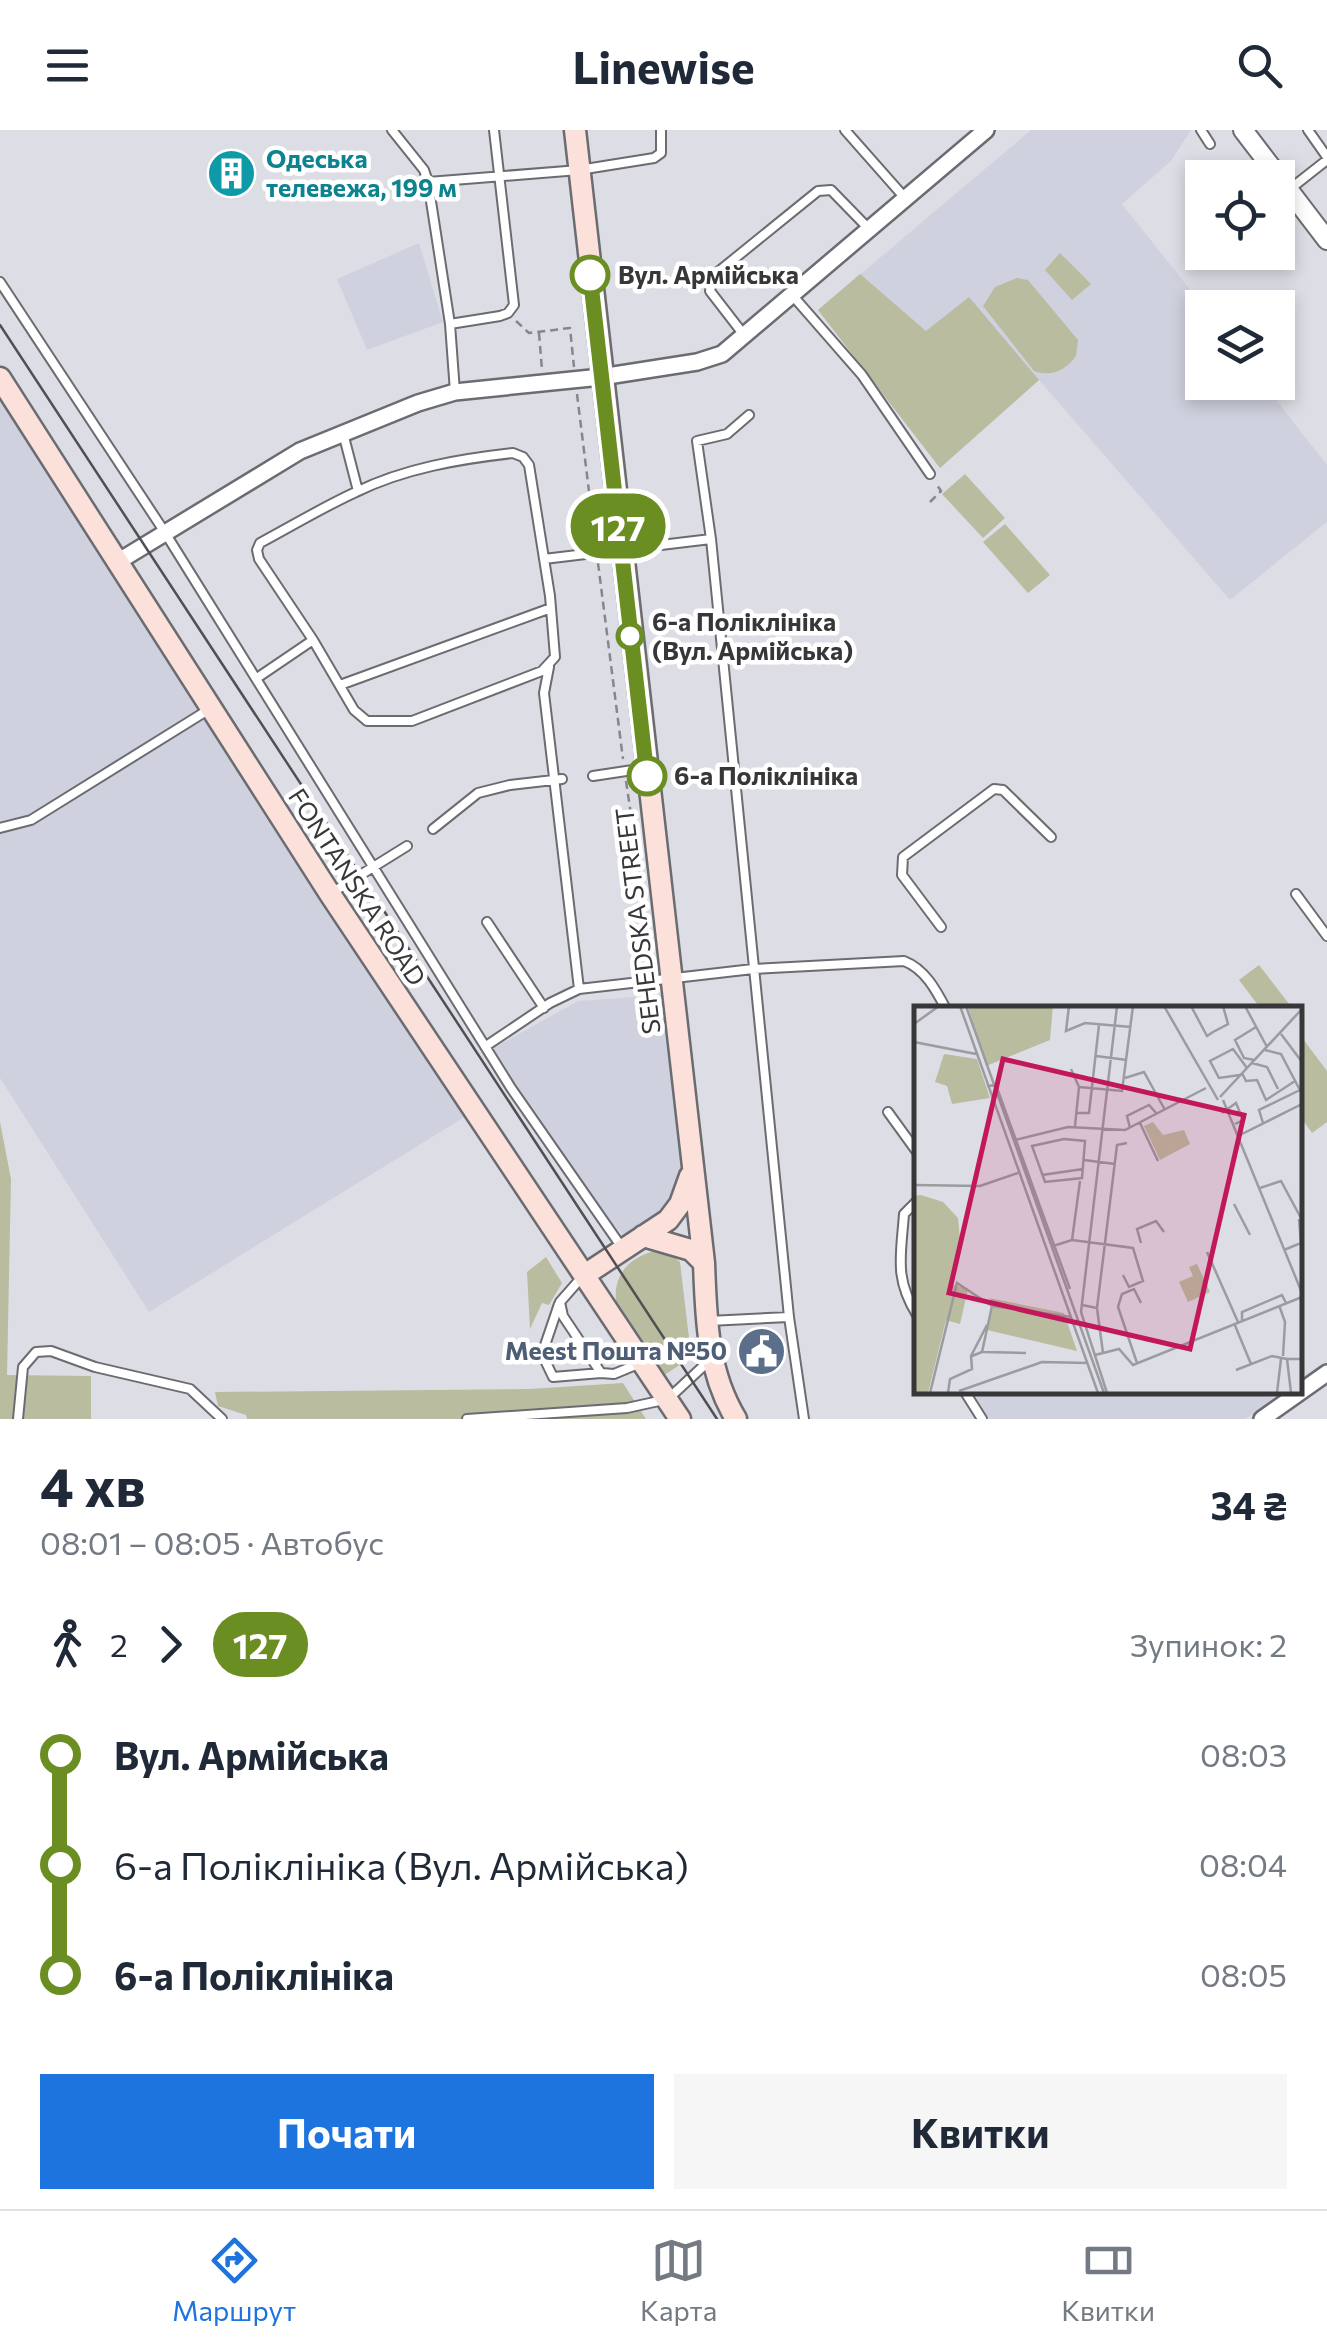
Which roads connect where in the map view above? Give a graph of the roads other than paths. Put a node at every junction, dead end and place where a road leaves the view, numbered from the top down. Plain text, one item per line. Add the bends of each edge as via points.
1 (392, 130) edge
2 (494, 130) edge
3 (575, 130) edge
4 (662, 130) edge
5 (844, 130) edge
6 (986, 130) edge
7 (1201, 130) edge
8 (1243, 130) edge
9 (1308, 130) edge
10 (1210, 144) dead end
11 (1327, 158) edge
12 (1267, 160) edge
13 (579, 170) junction
14 (499, 176) junction
15 (428, 182) junction
16 (1295, 185) edge
17 (1295, 196) edge
18 (905, 198) junction
19 (870, 230) junction
20 (1327, 240) edge
21 (0, 282) edge
22 (793, 296) junction
23 (450, 324) junction
24 (744, 335) junction
25 (601, 377) junction
26 (0, 378) edge
27 (454, 392) junction
28 (750, 416) dead end
29 (343, 434) junction
30 (930, 474) road end
31 (358, 490) junction
32 (164, 530) junction
33 (711, 540) junction
34 (621, 551) junction
35 (544, 559) junction
36 (119, 561) junction
37 (551, 608) junction
38 (313, 640) junction
39 (549, 667) junction
40 (257, 678) junction
41 (340, 686) junction
42 (212, 707) junction
43 (635, 769) junction
44 (593, 776) dead end
45 (558, 779) junction
46 (0, 828) edge
47 (433, 829) dead end
48 (1051, 837) dead end
49 (407, 846) dead end
50 (374, 866) junction
51 (330, 894) junction
52 (1296, 894) dead end
53 (487, 922) dead end
54 (940, 927) dead end
55 (1327, 936) edge
56 (753, 969) junction
57 (670, 978) junction
58 (579, 990) junction
59 (944, 1006) edge
60 (544, 1008) junction
61 (486, 1046) junction
62 (888, 1112) dead end
63 (914, 1148) edge
64 (692, 1170) junction
65 (914, 1204) edge
66 (643, 1236) junction
67 (624, 1249) junction
68 (704, 1263) junction
69 (586, 1274) junction
70 (560, 1302) junction
71 (914, 1310) edge
72 (790, 1317) junction
73 (706, 1321) junction
74 (711, 1359) junction
75 (643, 1362) junction
76 (1327, 1373) edge
77 (601, 1374) junction
78 (1302, 1391) edge
79 (966, 1394) edge
80 (1297, 1394) edge
81 (668, 1399) junction
82 (18, 1419) edge
83 (222, 1419) edge
84 (467, 1419) edge
85 (680, 1419) edge
86 (736, 1419) edge
87 (804, 1419) edge
88 (982, 1419) edge
89 (1262, 1419) edge

1 - 15 lane
2 - 14 lane
3 - 13 main road, SEHEDSKA STREET
4 - 13 lane via 661,154 654,158
5 - 18 lane
6 - 18 street
7 - 10 lane
8 - 12 street
9 - 11 lane
11 - 16 lane
13 - 14 lane
13 - 25 main road, SEHEDSKA STREET
14 - 15 lane
14 - 23 lane via 514,305 508,314
15 - 23 lane
17 - 20 street
18 - 19 street
19 - 22 street
19 - 24 lane via 831,190 818,191 713,276 710,290
21 - 32 lane
22 - 24 street
22 - 30 lane via 862,375
23 - 27 lane
24 - 25 street via 722,354 697,362
25 - 27 street
25 - 34 main road, SEHEDSKA STREET
26 - 36 main road, FONTANSKA ROAD
27 - 29 street
28 - 33 lane via 727,434 697,441
29 - 31 lane
29 - 32 street via 300,451
31 - 35 lane via 415,470 514,453 529,465
31 - 38 lane via 257,550
32 - 36 street
32 - 40 lane
33 - 34 lane
33 - 56 lane
34 - 35 lane
34 - 43 main road, SEHEDSKA STREET
35 - 37 lane
36 - 42 main road, FONTANSKA ROAD
37 - 39 lane
37 - 41 lane
38 - 40 lane
38 - 41 lane
39 - 41 lane via 412,721 367,721
39 - 45 lane via 544,693
40 - 50 lane
42 - 46 lane via 31,820
42 - 51 main road, FONTANSKA ROAD
43 - 44 lane
43 - 57 main road, SEHEDSKA STREET
45 - 47 lane via 478,793
45 - 58 lane
48 - 54 lane via 994,788 903,857 902,875
49 - 50 lane
50 - 51 lane
50 - 61 lane
51 - 69 main road, FONTANSKA ROAD
52 - 55 lane
53 - 60 lane
56 - 57 lane
56 - 59 lane via 904,961 915,965
56 - 72 lane
57 - 58 lane
57 - 64 main road, SEHEDSKA STREET
58 - 60 lane
60 - 61 lane
61 - 67 lane
62 - 63 lane
64 - 66 main road via 680,1204
64 - 68 main road, SEHEDSKA STREET
65 - 71 lane via 904,1214 900,1272
66 - 67 main road
66 - 68 main road via 691,1250
67 - 69 main road
68 - 73 main road, SEHEDSKA STREET
69 - 70 lane
69 - 75 main road, FONTANSKA ROAD
70 - 77 lane
70 - 77 lane via 542,1354 553,1376
72 - 73 lane
72 - 87 lane
73 - 74 main road, SEHEDSKA STREET
74 - 81 lane
74 - 86 main road
75 - 77 lane
75 - 81 main road, FONTANSKA ROAD
76 - 78 street
79 - 88 lane
80 - 89 street
81 - 84 lane
81 - 85 main road, FONTANSKA ROAD
82 - 83 lane via 23,1367 36,1352 51,1351 190,1389

